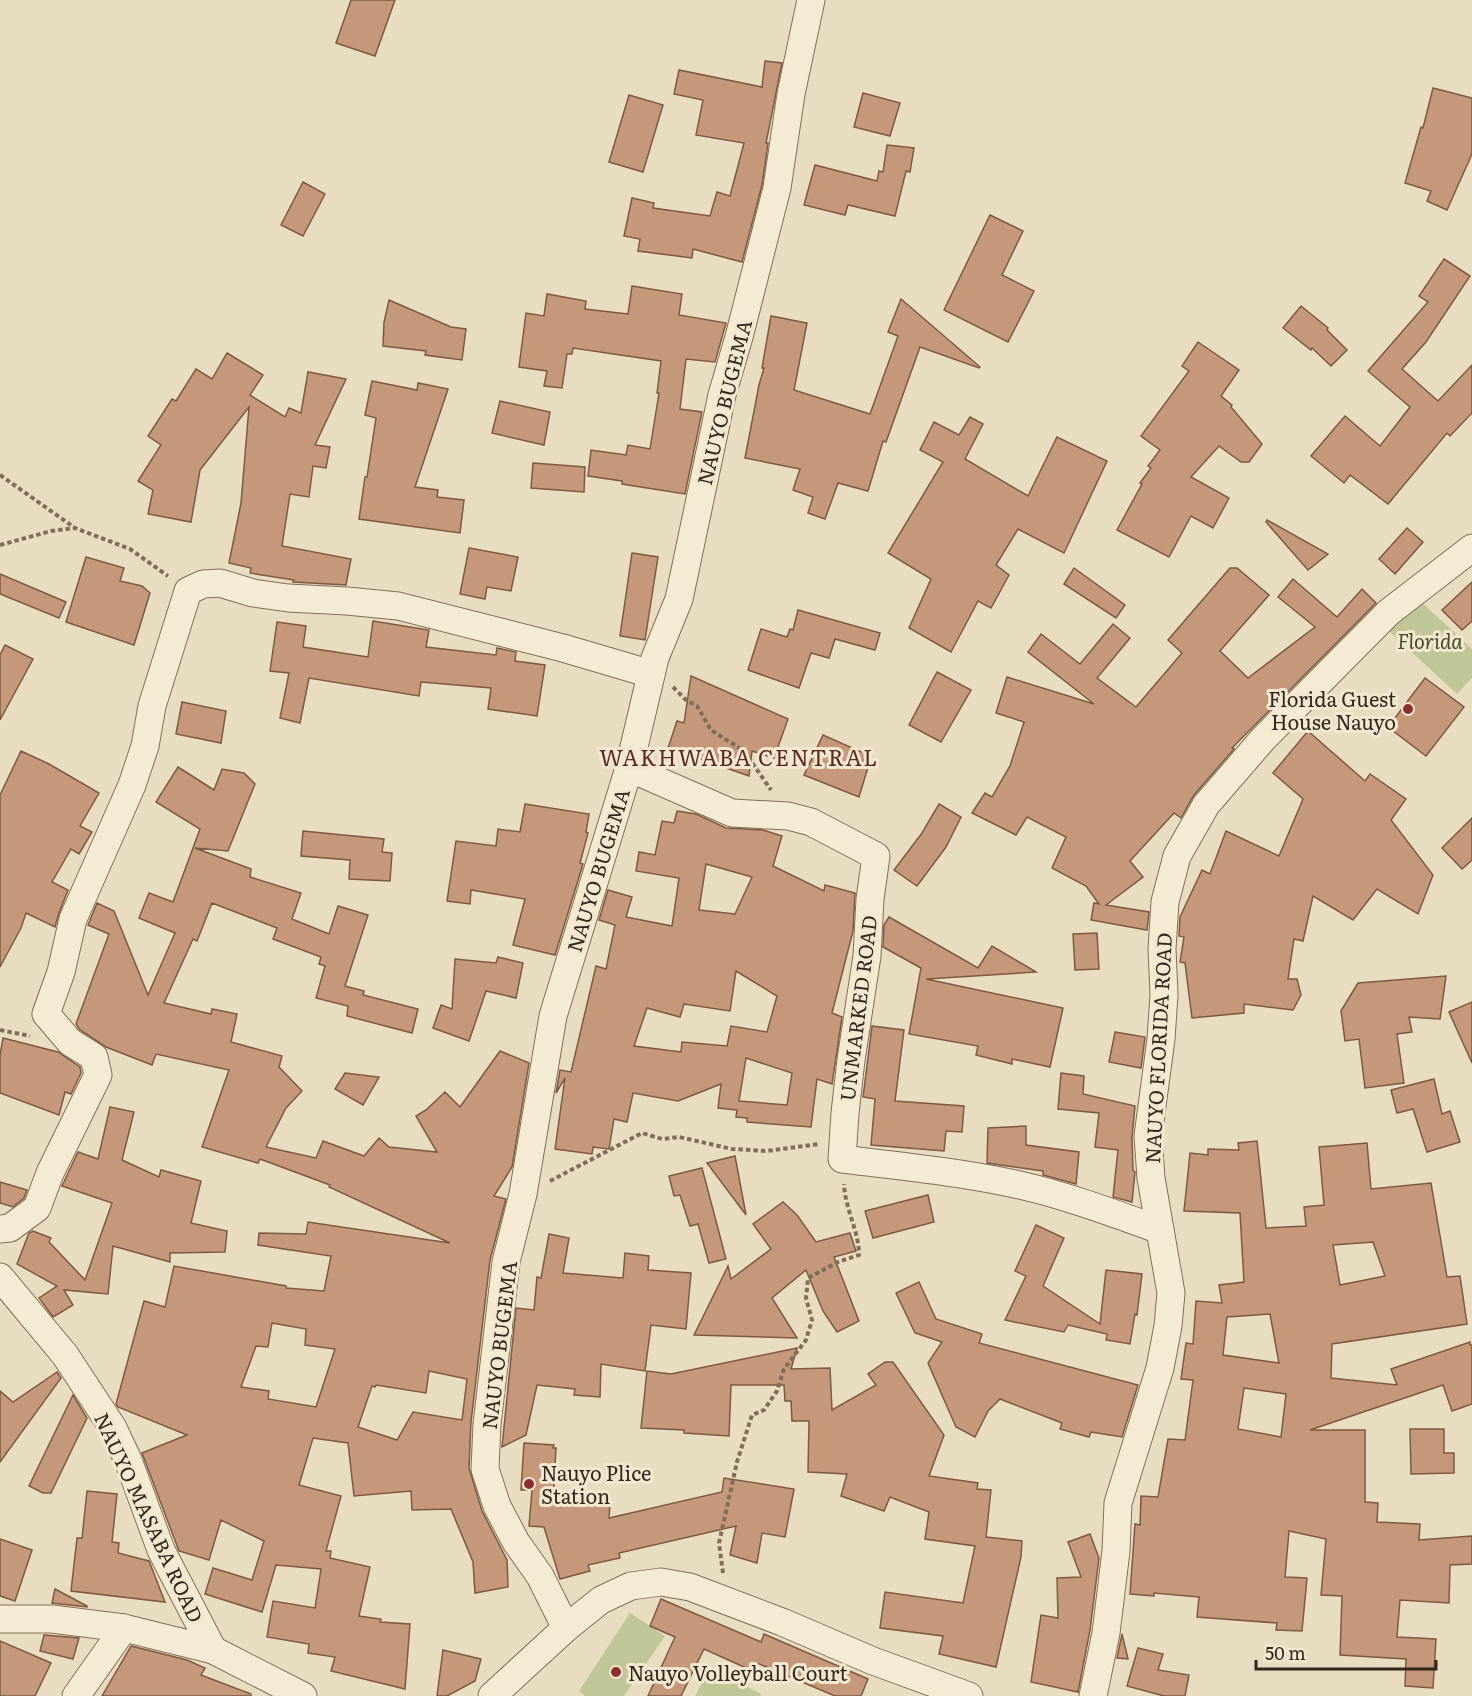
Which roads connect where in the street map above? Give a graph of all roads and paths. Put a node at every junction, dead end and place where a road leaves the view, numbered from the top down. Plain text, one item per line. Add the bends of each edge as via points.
1 (811, 0) edge
2 (0, 476) edge
3 (75, 528) junction
4 (0, 545) edge
5 (1472, 548) edge
6 (188, 591) junction
7 (651, 674) junction
8 (629, 768) junction
9 (788, 816) junction
10 (842, 1159) junction
11 (523, 1194) junction
12 (0, 1229) edge
13 (1160, 1230) junction
14 (0, 1277) edge
15 (726, 1602) junction
16 (0, 1619) edge
17 (124, 1628) junction
18 (566, 1628) junction
19 (213, 1650) junction
20 (76, 1696) edge
21 (303, 1696) edge
22 (492, 1696) edge
23 (969, 1696) edge
24 (1093, 1696) edge

1 - 7 street, NAUYO BUGEMA via 777,188 722,395 688,563
2 - 3 path
3 - 4 path
3 - 6 path via 130,549
5 - 13 street, NAUYO FLORIDA ROAD via 1389,612 1263,739 1206,805 1177,856 1165,902 1161,1039 1148,1136
6 - 7 street via 203,584 220,583 277,597 398,606
6 - 12 street via 132,785 73,919 46,1014 70,1042 94,1057 98,1075 50,1173 38,1208 10,1228
7 - 8 street, NAUYO BUGEMA
7 - 9 path via 697,706 711,730 744,751
8 - 9 street via 732,813
8 - 11 street, NAUYO BUGEMA via 553,1016
9 - 10 street, UNMARKED ROAD via 811,822 876,856
10 - 11 path via 832,1142 767,1151 732,1149 679,1137 662,1139 642,1133
10 - 13 street via 1017,1185
10 - 15 path via 845,1199 859,1255 808,1278 806,1298 812,1320 806,1340 784,1369 777,1391 764,1410 752,1415 736,1462 719,1543
11 - 18 street, NAUYO BUGEMA via 506,1262 485,1469 497,1506
13 - 24 street, NAUYO FLORIDA ROAD via 1171,1293 1168,1326 1151,1398 1118,1503 1106,1633
14 - 19 street, NAUYO MASABA ROAD via 65,1355 113,1428 161,1550
15 - 18 street via 690,1587 662,1582 631,1586 601,1600
15 - 23 street
16 - 17 street via 52,1619
17 - 19 street
17 - 20 street
18 - 22 street
19 - 21 street

